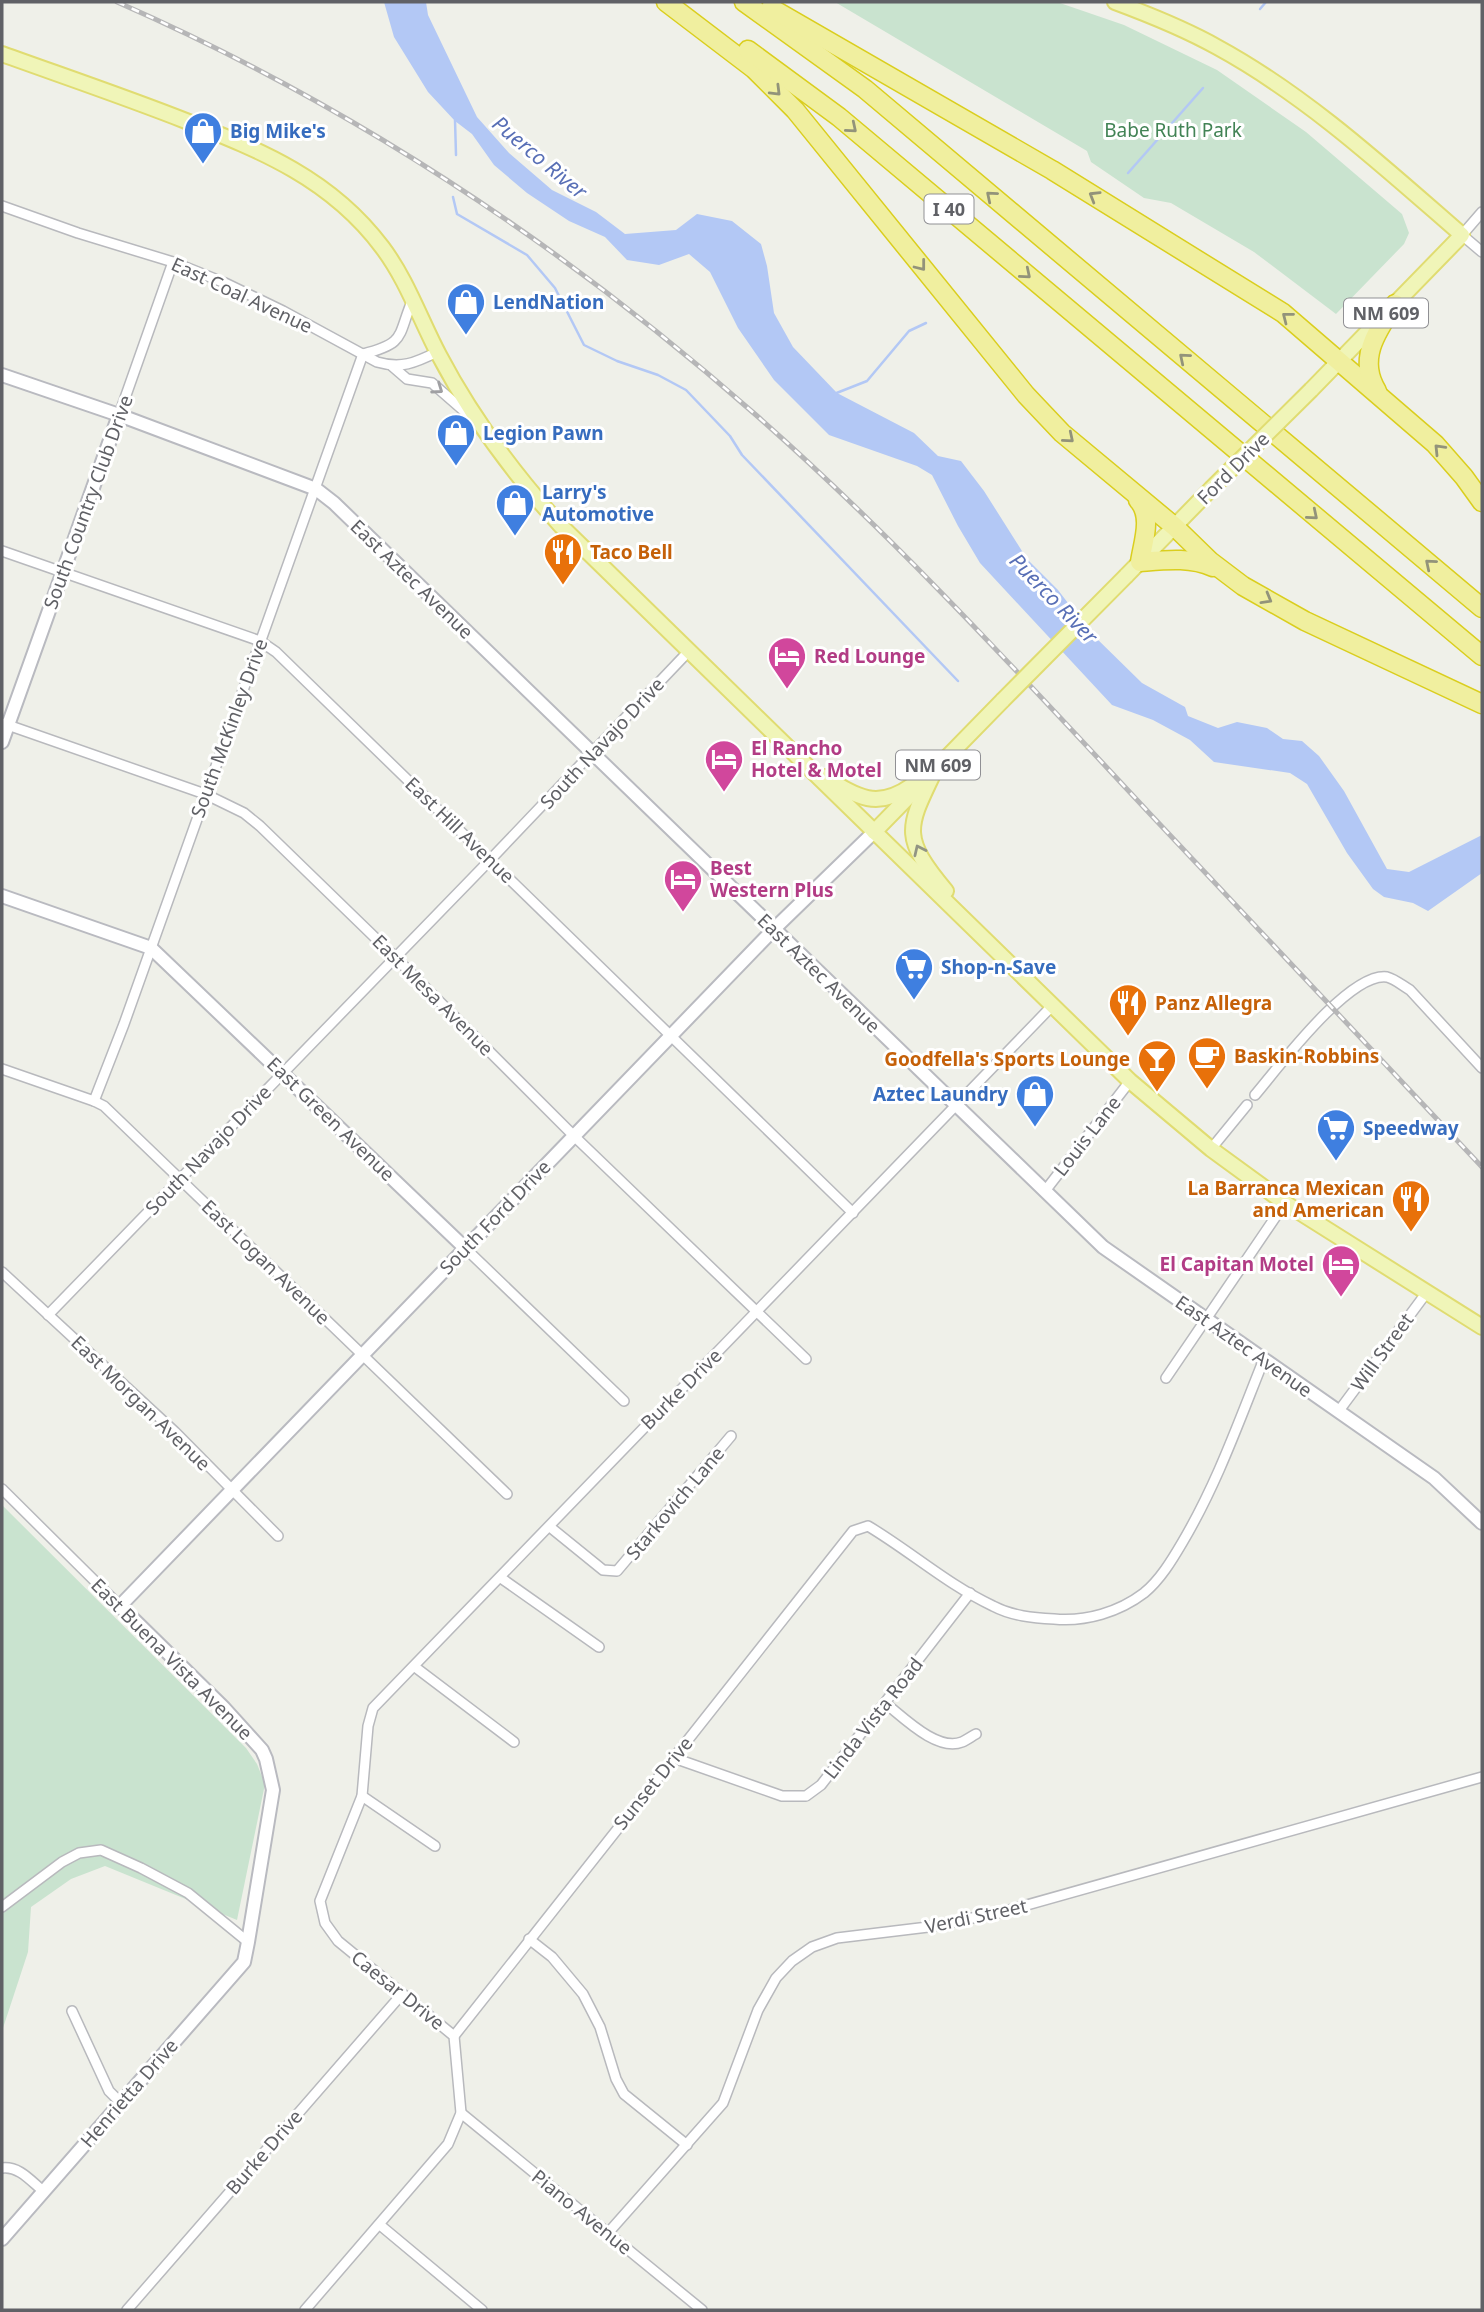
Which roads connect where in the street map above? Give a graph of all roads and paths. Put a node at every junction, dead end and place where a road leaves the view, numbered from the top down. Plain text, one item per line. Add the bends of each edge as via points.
1 (666, 2) edge
2 (678, 2) edge
3 (744, 2) edge
4 (760, 2) edge
5 (1115, 2) edge
6 (2, 54) edge
7 (2, 206) edge
8 (1482, 212) edge
9 (1462, 235) junction
10 (1482, 252) edge
11 (173, 262) junction
12 (414, 299) junction
13 (1395, 304) junction
14 (437, 352) junction
15 (363, 355) junction
16 (1339, 361) junction
17 (392, 366) junction
18 (2, 375) edge
19 (1383, 399) junction
20 (119, 415) junction
21 (478, 423) junction
22 (1122, 482) junction
23 (316, 489) junction
24 (1482, 502) edge
25 (1175, 527) junction
26 (2, 551) edge
27 (1140, 562) junction
28 (62, 573) junction
29 (1243, 586) junction
30 (1482, 608) edge
31 (260, 641) junction
32 (688, 652) junction
33 (1482, 656) edge
34 (1482, 704) edge
35 (5, 724) edge
36 (2, 741) edge
37 (784, 745) junction
38 (592, 753) junction
39 (937, 766) junction
40 (205, 794) junction
41 (874, 832) junction
42 (490, 860) junction
43 (2, 896) edge
44 (774, 929) junction
45 (150, 948) junction
46 (395, 957) junction
47 (1006, 961) junction
48 (1052, 1006) junction
49 (671, 1035) junction
50 (1482, 1068) edge
51 (2, 1069) edge
52 (282, 1072) junction
53 (1130, 1081) junction
54 (1255, 1095) dead end
55 (94, 1101) junction
56 (1247, 1105) dead end
57 (956, 1106) junction
58 (574, 1136) junction
59 (1211, 1149) junction
60 (181, 1180) junction
61 (1045, 1191) junction
62 (1285, 1203) junction
63 (853, 1213) junction
64 (466, 1248) junction
65 (2, 1272) edge
66 (1427, 1292) junction
67 (757, 1312) junction
68 (48, 1315) junction
69 (1207, 1321) junction
70 (1482, 1327) edge
71 (362, 1355) junction
72 (806, 1359) dead end
73 (1264, 1359) junction
74 (1166, 1378) dead end
75 (624, 1401) dead end
76 (1338, 1412) junction
77 (731, 1436) dead end
78 (2, 1489) edge
79 (231, 1491) junction
80 (507, 1494) dead end
81 (1482, 1523) edge
82 (550, 1527) junction
83 (278, 1536) dead end
84 (501, 1578) junction
85 (970, 1593) junction
86 (120, 1606) junction
87 (599, 1647) dead end
88 (415, 1667) junction
89 (885, 1703) junction
90 (976, 1734) dead end
91 (514, 1742) dead end
92 (674, 1758) junction
93 (1482, 1777) edge
94 (362, 1796) junction
95 (435, 1846) dead end
96 (2, 1907) edge
97 (529, 1939) junction
98 (248, 1942) junction
99 (402, 1994) junction
100 (72, 2011) dead end
101 (454, 2036) junction
102 (121, 2103) junction
103 (461, 2113) junction
104 (687, 2145) junction
105 (2, 2168) edge
106 (43, 2191) junction
107 (380, 2225) junction
108 (608, 2233) junction
109 (2, 2239) edge
110 (127, 2310) edge
111 (305, 2310) edge
112 (482, 2310) edge
113 (702, 2310) edge

1 -> 22 highway via 754,69 795,110 1026,395 1062,433
2 -> 33 highway, I 40 via 839,117
30 -> 3 highway, I 40 via 865,89
16 -> 4 highway via 1283,313 1231,279
5 - 9 main road via 1178,26 1256,70 1325,120
6 - 12 main road via 132,100 287,164 359,218
7 - 11 street, East Coal Avenue
8 - 9 street
9 - 10 street
9 - 13 main road, Ford Drive / NM 609
11 - 15 street, East Coal Avenue via 283,311
11 - 20 street, South Country Club Drive
12 - 14 main road
12 - 15 street via 399,339
13 - 16 main road, Ford Drive / NM 609
13 - 19 highway via 1378,328 1368,358 1371,382
14 - 17 street
14 - 21 main road
15 - 17 street, East Coal Avenue
15 - 23 street, South McKinley Drive
16 - 19 highway
16 - 25 main road, Ford Drive / NM 609, bridge
17 -> 21 street, East Coal Avenue via 407,379 432,383
18 - 20 main road, East Aztec Avenue
24 -> 19 highway via 1435,444
20 - 23 main road, East Aztec Avenue
20 - 28 main road, South Country Club Drive
21 - 32 main road via 561,526
22 - 25 highway
22 - 27 highway via 1147,518
23 - 31 street, South McKinley Drive
23 - 38 main road, East Aztec Avenue
25 - 27 main road, Ford Drive / NM 609
25 - 29 highway
26 - 28 street, East Hill Avenue
27 - 29 highway via 1201,562
27 - 39 main road, Ford Drive / NM 609, bridge
28 - 31 street, East Hill Avenue
28 - 35 main road, South Country Club Drive
29 -> 34 highway via 1305,621
31 - 40 street, South McKinley Drive
31 - 42 street, East Hill Avenue
32 - 37 main road
32 - 38 street, South Navajo Drive
35 - 36 main road, South Country Club Drive
35 - 40 street, East Mesa Avenue
37 - 39 main road via 827,778 866,799 896,796
37 - 41 main road
38 - 42 street, South Navajo Drive
38 - 44 main road, East Aztec Avenue
39 - 41 main road, NM 609
47 -> 39 main road via 919,855 911,830 914,814
40 - 45 street, South McKinley Drive
40 - 46 street, East Mesa Avenue via 244,813
41 - 44 main road, South Ford Drive
41 - 47 main road
42 - 46 street, South Navajo Drive
42 - 49 street, East Hill Avenue
43 - 45 main road, East Green Avenue
44 - 49 main road, South Ford Drive
44 - 57 main road, East Aztec Avenue
45 - 52 main road, East Green Avenue
45 - 55 street, South McKinley Drive
46 - 52 street, South Navajo Drive
46 - 58 street, East Mesa Avenue
47 - 48 main road
48 - 53 main road
48 - 57 street, Burke Drive
49 - 58 main road, South Ford Drive
49 - 63 street, East Hill Avenue
50 - 54 street via 1410,990 1385,977 1359,986 1337,1003
51 - 55 street, East Logan Avenue
52 - 60 street, South Navajo Drive
52 - 64 main road, East Green Avenue
53 - 59 main road
53 - 61 street, Louis Lane
55 - 60 street, East Logan Avenue
56 - 59 street
57 - 61 main road, East Aztec Avenue
57 - 63 street, Burke Drive
58 - 64 main road, South Ford Drive
58 - 67 street, East Mesa Avenue
59 - 62 main road
60 - 68 street, South Navajo Drive
60 - 71 street, East Logan Avenue
61 - 69 main road, East Aztec Avenue via 1103,1247
62 - 66 main road
62 - 69 street
63 - 67 street, Burke Drive
64 - 71 main road, South Ford Drive
64 - 75 street, East Green Avenue
65 - 68 street, East Morgan Avenue
66 - 70 main road
66 - 76 street, Will Street
67 - 72 street, East Mesa Avenue
67 - 82 street, Burke Drive
68 - 79 street, East Morgan Avenue
69 - 73 main road, East Aztec Avenue
69 - 74 street
71 - 79 main road, South Ford Drive
71 - 80 street, East Logan Avenue
73 - 76 main road, East Aztec Avenue
73 - 85 street via 1212,1488 1179,1549 1146,1592 1106,1613 1061,1620 1016,1615
76 - 81 main road, East Aztec Avenue via 1434,1478
77 - 82 street, Starkovich Lane via 617,1571 603,1570
78 - 86 street, East Buena Vista Avenue
79 - 83 street, East Morgan Avenue
79 - 86 main road, South Ford Drive
82 - 84 street, Burke Drive
84 - 87 street
84 - 88 street, Burke Drive
85 - 89 street, Linda Vista Road
85 - 92 street, Sunset Drive via 868,1526 853,1531
86 - 98 main road, East Buena Vista Avenue via 224,1708 266,1759 273,1790
88 - 91 street
88 - 94 street, Burke Drive via 373,1708
89 - 90 street via 929,1737 960,1743
89 - 92 street, Linda Vista Road via 821,1785 806,1796 782,1796
92 - 97 street, Sunset Drive
93 - 104 street, Verdi Street via 1002,1912 837,1938 812,1947 776,1978 758,2010 723,2103
94 - 95 street
94 - 99 street, Caesar Drive via 320,1901 325,1923 338,1941
96 - 98 street via 62,1862 79,1853 101,1850 188,1893
97 - 101 street, Sunset Drive
97 - 104 street via 552,1957 583,1994 624,2094
98 - 102 main road, Henrietta Drive via 244,1962
99 - 101 street, Caesar Drive
99 - 110 street, Burke Drive
100 - 102 street via 109,2091
101 - 103 street, Caesar Drive
102 - 106 main road, Henrietta Drive
103 - 107 street, Caesar Drive via 448,2144
103 - 108 street, Piano Avenue
104 - 108 street, Verdi Street
105 - 106 street via 21,2172
106 - 109 main road, Henrietta Drive
107 - 111 street, Caesar Drive
107 - 112 street
108 - 113 street, Piano Avenue

